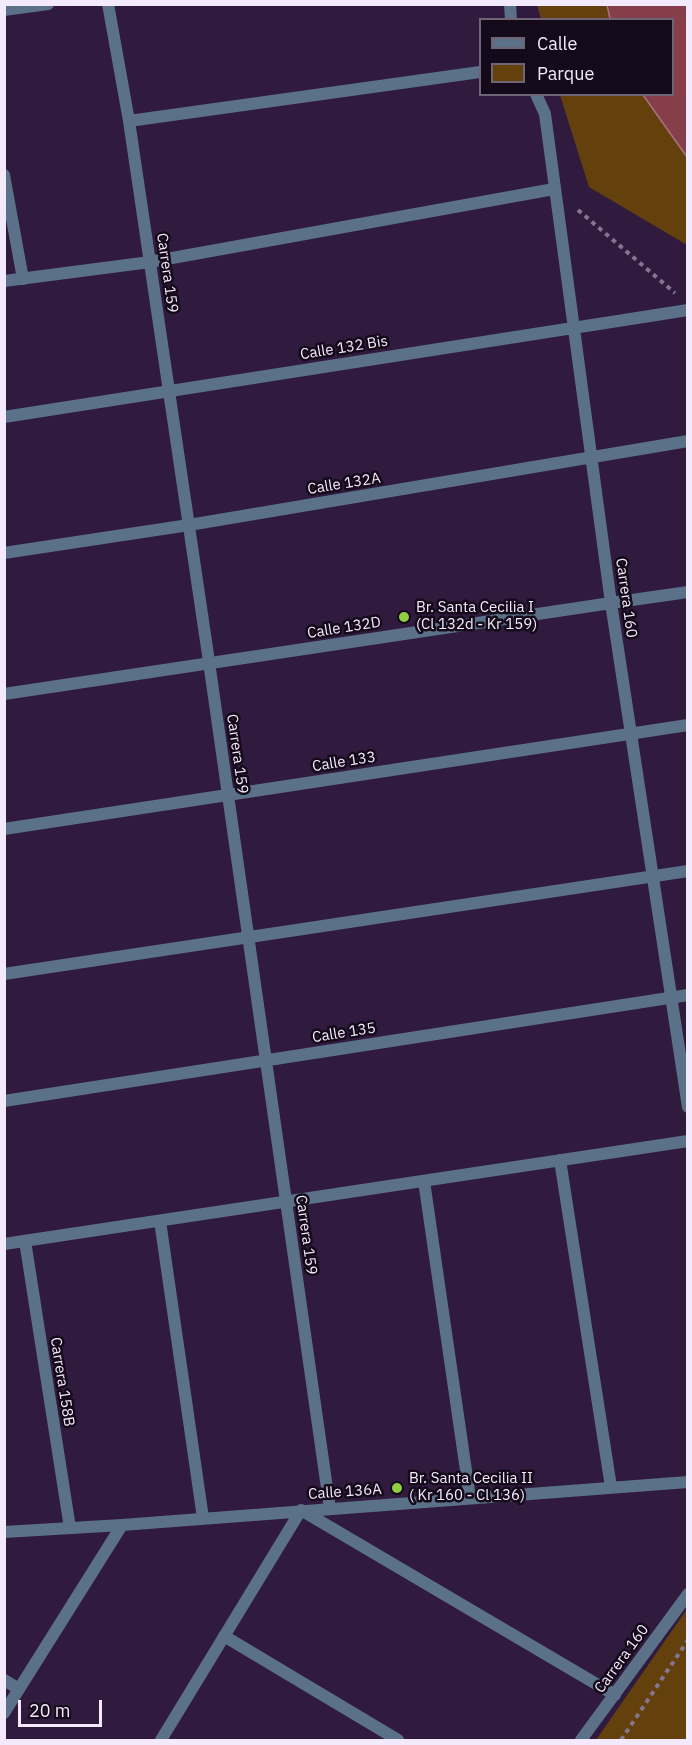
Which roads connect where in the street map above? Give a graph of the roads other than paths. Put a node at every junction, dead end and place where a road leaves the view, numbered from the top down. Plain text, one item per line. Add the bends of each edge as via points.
1 (48, 4) edge
2 (108, 4) edge
3 (4, 10) edge
4 (479, 72) edge
5 (537, 96) edge
6 (129, 121) junction
7 (4, 175) edge
8 (554, 189) junction
9 (150, 262) junction
10 (23, 279) junction
11 (4, 281) edge
12 (687, 310) edge
13 (573, 328) junction
14 (169, 391) junction
15 (4, 417) edge
16 (687, 441) edge
17 (591, 458) junction
18 (189, 525) junction
19 (4, 553) edge
20 (687, 592) edge
21 (611, 603) junction
22 (209, 664) junction
23 (4, 694) edge
24 (687, 725) edge
25 (631, 734) junction
26 (228, 795) junction
27 (4, 829) edge
28 (687, 871) edge
29 (652, 876) junction
30 (248, 937) junction
31 (4, 974) edge
32 (687, 995) edge
33 (671, 998) junction
34 (266, 1060) junction
35 (4, 1101) edge
36 (687, 1107) edge
37 (687, 1141) edge
38 (560, 1160) junction
39 (424, 1181) junction
40 (286, 1202) junction
41 (160, 1221) junction
42 (25, 1241) junction
43 (4, 1244) edge
44 (687, 1482) edge
45 (611, 1487) junction
46 (470, 1498) junction
47 (330, 1509) junction
48 (301, 1510) junction
49 (203, 1518) junction
50 (122, 1525) junction
51 (70, 1528) junction
52 (4, 1532) edge
53 (687, 1594) edge
54 (224, 1636) junction
55 (4, 1680) edge
56 (19, 1689) junction
57 (615, 1695) junction
58 (4, 1713) edge
59 (161, 1740) edge
60 (398, 1740) edge
61 (581, 1740) edge

1 - 3 street
2 - 6 street, Carrera 159
4 - 6 street
5 - 8 street, Carrera 160 via 545,114
6 - 9 street, Carrera 159
7 - 10 street
8 - 9 street
8 - 13 street, Carrera 160
9 - 10 street
9 - 14 street, Carrera 159
10 - 11 street
12 - 13 street, Calle 132 Bis
13 - 14 street, Calle 132 Bis
13 - 17 street, Carrera 160
14 - 15 street, Calle 132 Bis
14 - 18 street, Carrera 159
16 - 17 street, Calle 132A
17 - 18 street, Calle 132A
17 - 21 street, Carrera 160
18 - 19 street, Calle 132A
18 - 22 street, Carrera 159
20 - 21 street, Calle 132D
21 - 22 street, Calle 132D
21 - 25 street, Carrera 160
22 - 23 street, Calle 132D
22 - 26 street, Carrera 159
24 - 25 street, Calle 133
25 - 26 street, Calle 133
25 - 29 street, Carrera 160
26 - 27 street, Calle 133
26 - 30 street, Carrera 159
28 - 29 street
29 - 30 street
29 - 33 street, Carrera 160
30 - 31 street
30 - 34 street, Carrera 159
32 - 33 street, Calle 135
33 - 34 street, Calle 135
33 - 36 street, Carrera 160
34 - 35 street, Calle 135
34 - 40 street, Carrera 159
37 - 38 street
38 - 39 street
38 - 45 street
39 - 40 street
39 - 46 street
40 - 41 street
40 - 47 street, Carrera 159
41 - 42 street
41 - 49 street
42 - 43 street
42 - 51 street, Carrera 158B
44 - 45 street, Calle 136A
45 - 46 street, Calle 136A
46 - 47 street, Calle 136A
47 - 48 street, Calle 136A
48 - 49 street, Calle 136A
48 - 54 street
48 - 57 street
49 - 50 street, Calle 136A
50 - 51 street, Calle 136A
50 - 56 street
51 - 52 street, Calle 136A
53 - 57 street, Carrera 160
54 - 59 street
54 - 60 street
55 - 56 street
56 - 58 street
57 - 61 street, Carrera 160

